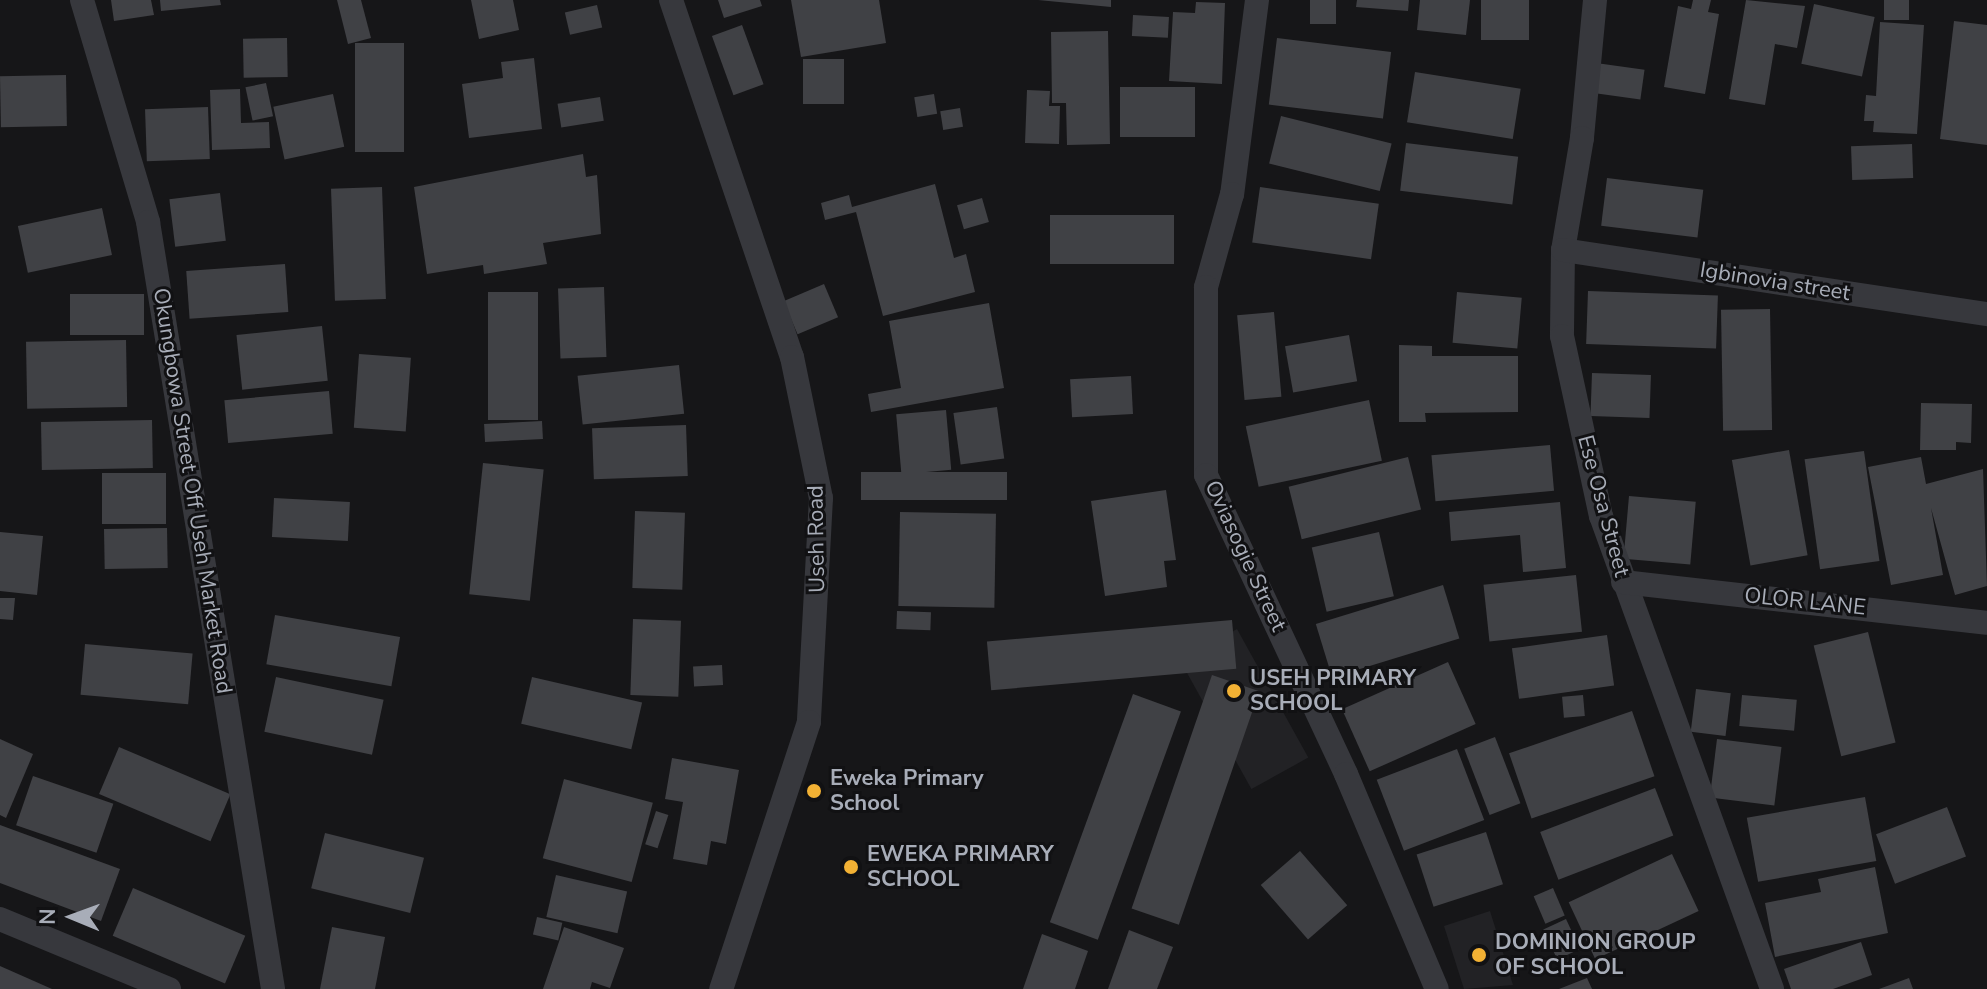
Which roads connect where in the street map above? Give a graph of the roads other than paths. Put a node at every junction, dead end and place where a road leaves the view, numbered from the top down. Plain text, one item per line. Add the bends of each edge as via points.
1 (82, 0) edge
2 (671, 0) edge
3 (1257, 0) edge
4 (1595, 0) edge
5 (1563, 250) junction
6 (1987, 314) edge
7 (1623, 582) junction
8 (1985, 628) edge
9 (0, 919) edge
10 (169, 989) edge
11 (273, 989) edge
12 (721, 989) edge
13 (1437, 989) edge
14 (1772, 989) edge

1 - 11 street, Okungbowa Street Off Useh Market Road via 148,222
2 - 12 street, Useh Road via 792,357 821,498 809,722
3 - 13 street, Oviasogie Street via 1232,194 1206,287 1206,475 1346,774
4 - 5 street, Ese Osa Street via 1582,138
5 - 6 street, Igbinovia street
5 - 7 street, Ese Osa Street via 1562,336 1601,516
7 - 8 street, OLOR LANE
7 - 14 street, Ese Osa Street
9 - 10 street

